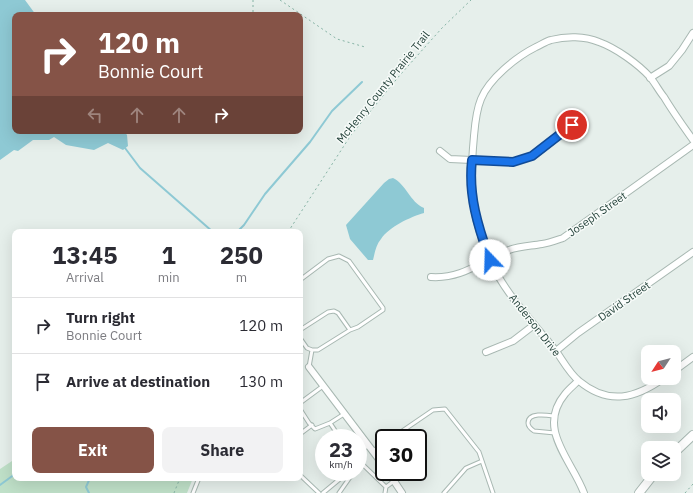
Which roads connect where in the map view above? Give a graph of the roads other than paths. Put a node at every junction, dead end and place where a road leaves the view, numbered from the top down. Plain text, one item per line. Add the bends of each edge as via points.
1 (693, 33) edge
2 (650, 78) junction
3 (572, 125) dead end
4 (693, 140) edge
5 (693, 145) edge
6 (440, 151) dead end
7 (472, 160) junction
8 (693, 252) edge
9 (490, 260) junction
10 (431, 277) dead end
11 (303, 278) edge
12 (534, 325) junction
13 (303, 328) edge
14 (350, 330) junction
15 (303, 342) edge
16 (312, 350) junction
17 (556, 351) junction
18 (486, 352) dead end
19 (693, 357) edge
20 (681, 366) edge
21 (309, 367) joint
22 (578, 381) junction
23 (654, 385) edge
24 (323, 386) junction
25 (303, 401) edge
26 (303, 413) edge
27 (344, 414) junction
28 (554, 416) junction
29 (330, 423) junction
30 (312, 426) junction
31 (334, 429) edge
32 (405, 429) edge
33 (303, 432) edge
34 (555, 433) junction
35 (693, 435) edge
36 (368, 445) joint
37 (681, 446) edge
38 (375, 449) edge
39 (372, 451) junction
40 (375, 455) edge
41 (482, 461) junction
42 (367, 469) edge
43 (303, 478) edge
44 (198, 481) edge
45 (337, 481) edge
46 (348, 481) edge
47 (394, 481) joint
48 (648, 481) edge
49 (386, 487) junction
50 (193, 493) edge
51 (319, 493) edge
52 (323, 493) edge
53 (339, 493) edge
54 (385, 493) edge
55 (402, 493) edge
56 (444, 493) edge
57 (493, 493) edge
58 (584, 493) edge
59 (639, 493) edge

1 - 2 street via 669,66
2 - 4 street, Anderson Drive
2 - 7 street, Anderson Drive via 626,56 599,42 576,37 551,40 530,50 511,64 493,80 481,98 476,116
3 - 7 street via 532,156 513,162
5 - 9 street, Joseph Street via 563,238 509,250
6 - 7 street via 450,158
7 - 9 street, Anderson Drive via 473,201 478,228
8 - 17 street, David Street
9 - 10 street, Joseph Street via 451,276
9 - 12 street, Anderson Drive via 506,288
11 - 14 lane via 328,259 338,256 349,261 383,308
12 - 17 street, Anderson Drive
12 - 18 street via 513,341
13 - 14 lane via 328,312 334,311
14 - 16 lane via 318,350
15 - 16 lane
16 - 21 lane
17 - 22 street, Anderson Drive
19 - 20 street
21 - 24 street
22 - 23 street, Anderson Drive via 608,397 635,395
22 - 28 street via 565,394
24 - 25 lane
24 - 27 street
26 - 30 lane
27 - 29 lane
27 - 36 street
28 - 34 street
28 - 34 lane via 533,416 528,426 534,432
29 - 30 lane via 315,429
29 - 31 lane
30 - 33 lane
32 - 41 lane via 433,410 445,409 479,452
34 - 58 street
35 - 37 street
36 - 39 street
38 - 39 lane
39 - 40 street
41 - 56 lane via 466,468
41 - 57 lane
42 - 49 lane
43 - 51 lane
44 - 50 lane
45 - 52 lane
46 - 53 lane
47 - 49 lane
47 - 55 street
48 - 59 street
49 - 54 lane

